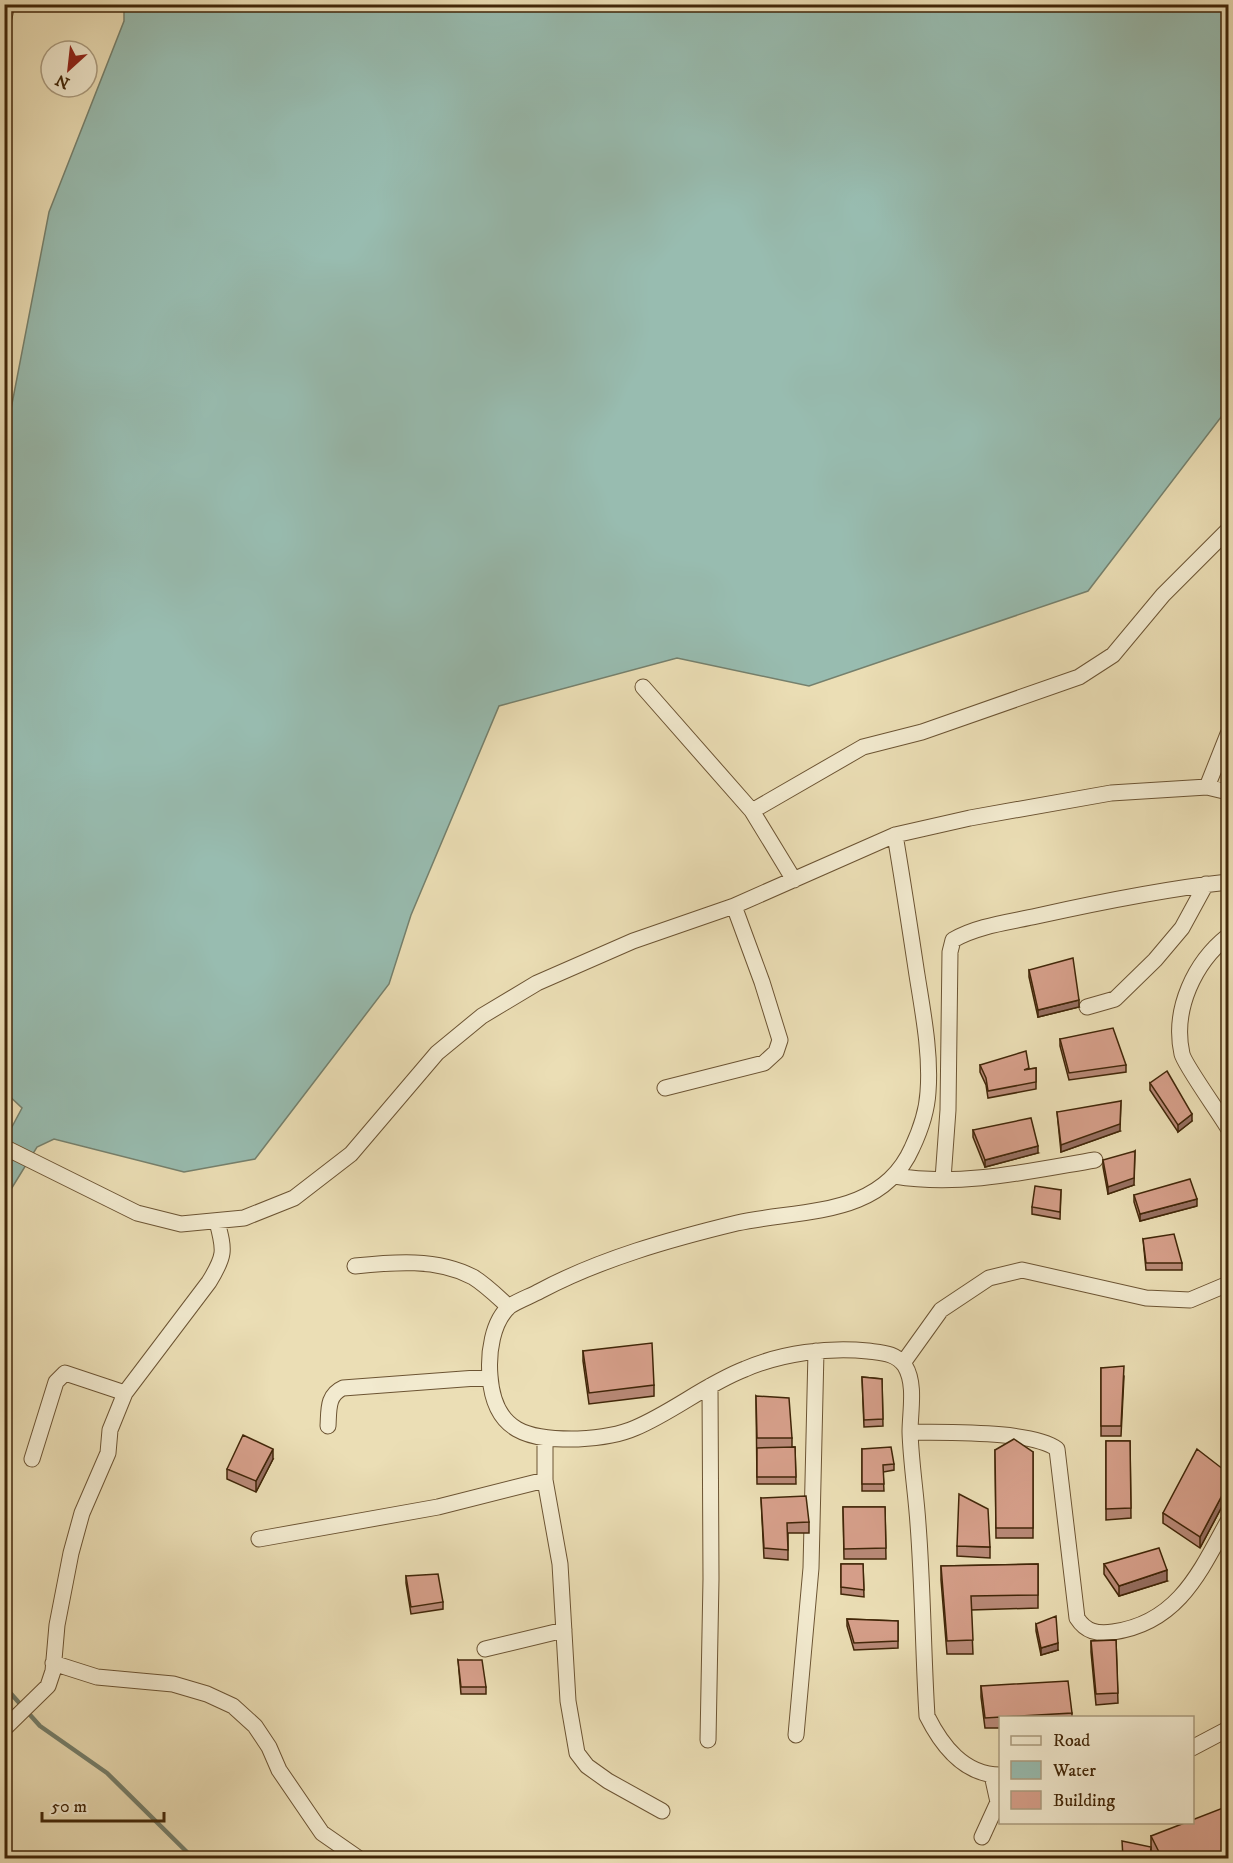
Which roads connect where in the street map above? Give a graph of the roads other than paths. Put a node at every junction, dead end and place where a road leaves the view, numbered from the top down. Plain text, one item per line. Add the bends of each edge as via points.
1 (7, 4) edge
2 (4, 18) edge
3 (1228, 530) edge
4 (644, 687) dead end
5 (1228, 734) edge
6 (1207, 787) junction
7 (1228, 792) edge
8 (752, 811) junction
9 (895, 835) junction
10 (794, 880) junction
11 (1228, 882) edge
12 (1206, 884) junction
13 (734, 906) junction
14 (1228, 936) edge
15 (1087, 1007) dead end
16 (665, 1088) dead end
17 (1228, 1128) edge
18 (4, 1147) edge
19 (1095, 1160) dead end
20 (895, 1176) junction
21 (943, 1179) junction
22 (217, 1222) junction
23 (354, 1266) dead end
24 (1228, 1284) edge
25 (509, 1307) junction
26 (816, 1351) junction
27 (903, 1363) junction
28 (490, 1377) junction
29 (710, 1386) junction
30 (125, 1393) junction
31 (328, 1426) dead end
32 (910, 1432) junction
33 (545, 1440) junction
34 (32, 1459) dead end
35 (545, 1480) junction
36 (1228, 1521) edge
37 (259, 1539) dead end
38 (564, 1630) junction
39 (485, 1649) dead end
40 (53, 1663) junction
41 (9, 1726) edge
42 (1228, 1730) edge
43 (796, 1735) dead end
44 (708, 1740) dead end
45 (1194, 1747) edge
46 (996, 1775) edge
47 (662, 1811) dead end
48 (982, 1837) dead end
49 (358, 1858) edge

1 - 2 street
3 - 8 street via 1163,595 1113,655 1079,677 922,732 863,747
4 - 8 street
5 - 6 street
6 - 7 street
6 - 9 street via 1111,793
8 - 10 street
9 - 10 street
9 - 20 street via 925,1024 928,1094 911,1151
10 - 13 street
11 - 12 street
12 - 15 street via 1182,928 1155,960 1115,999
12 - 21 street via 1016,920 953,940
13 - 16 street via 778,1032 776,1052 764,1063
13 - 22 street via 633,941 537,983 482,1016 437,1053 351,1154 294,1198 244,1218
14 - 17 street via 1211,950 1199,969 1185,997 1180,1023 1182,1056
18 - 22 street via 137,1213 181,1224
19 - 21 street
20 - 21 street via 923,1181
20 - 25 street via 864,1198 831,1210 741,1222 664,1244 555,1283
22 - 30 street via 224,1249 221,1263
23 - 25 street via 402,1261 451,1268 473,1277
24 - 27 street via 1190,1300 1146,1298 1022,1270 989,1278 941,1310
25 - 28 street via 499,1319 490,1352
26 - 27 street via 890,1354
26 - 29 street via 772,1359
26 - 43 street via 811,1568
27 - 32 street via 909,1376
28 - 31 street via 343,1388 331,1397
28 - 33 street via 493,1399 503,1419 520,1432
29 - 33 street via 632,1430 599,1438
29 - 44 street
30 - 34 street via 65,1373 61,1375
30 - 40 street via 110,1430 108,1453 82,1513 71,1553
32 - 36 street via 991,1435 1047,1442 1057,1449 1077,1618 1083,1628 1098,1634 1116,1632 1161,1616 1183,1596
32 - 46 street via 927,1716 938,1739 960,1763
33 - 35 street
35 - 37 street via 438,1507
35 - 38 street via 560,1564
38 - 39 street
38 - 47 street via 568,1701 577,1753 608,1781
40 - 41 street via 48,1686
40 - 49 street via 97,1677 173,1684 233,1706 255,1726 279,1770 322,1833
42 - 45 street
46 - 48 street via 998,1802

